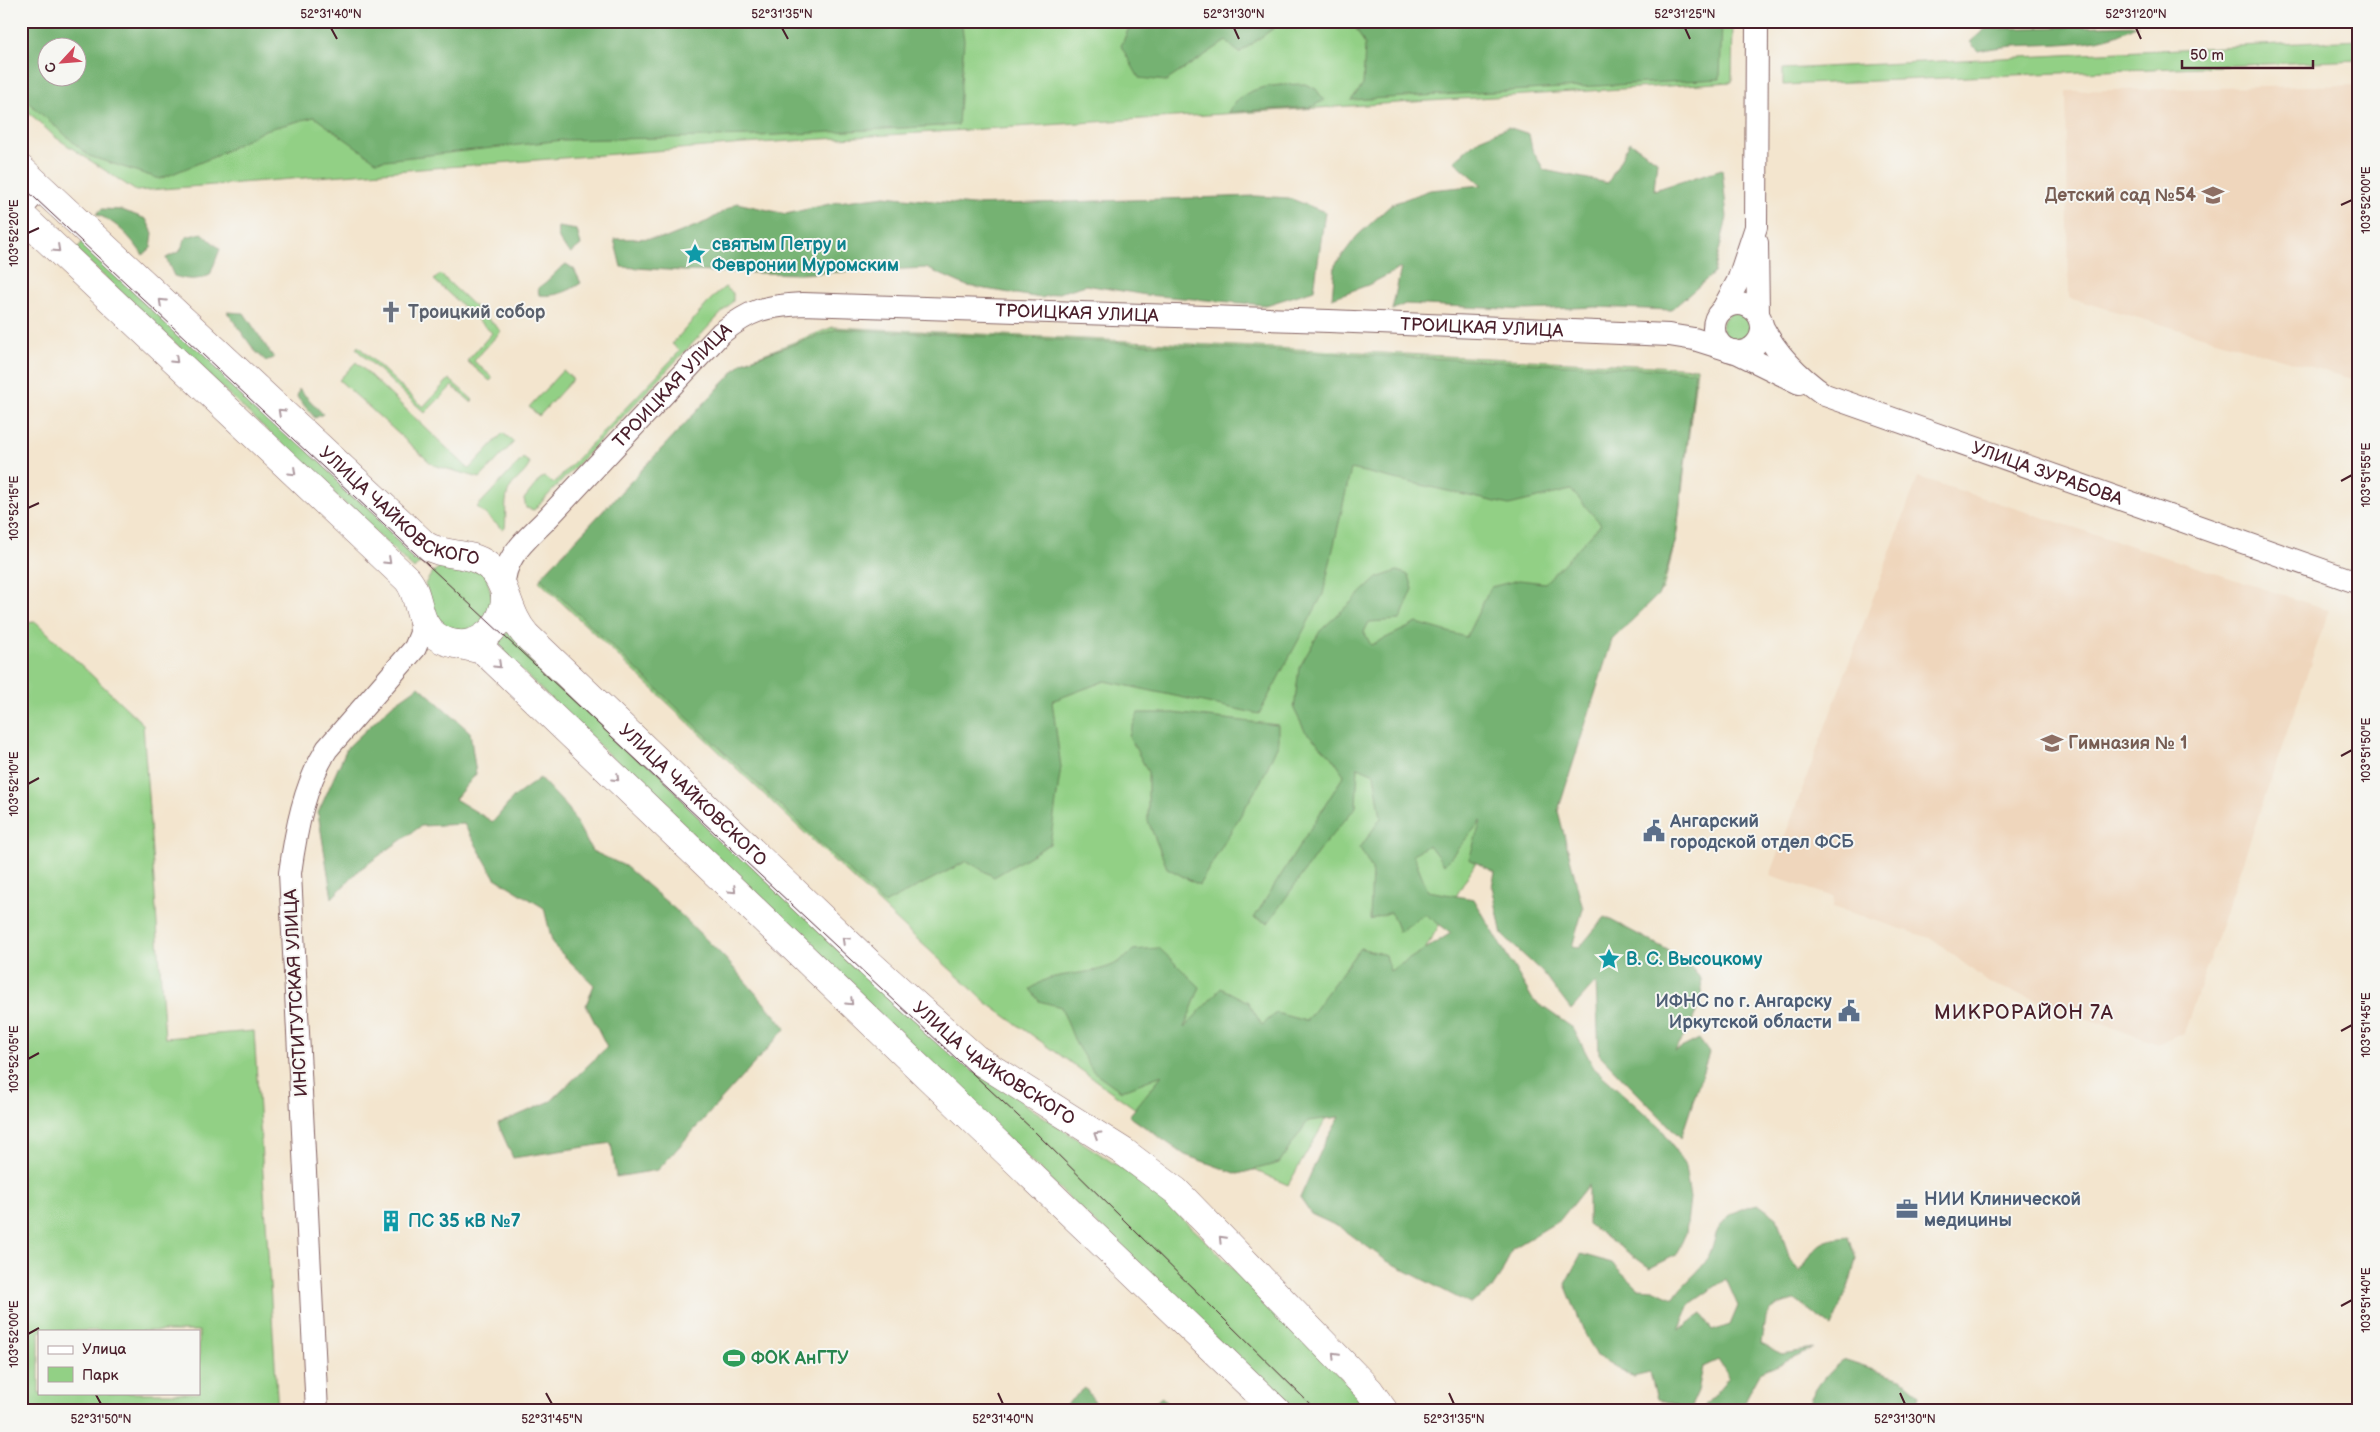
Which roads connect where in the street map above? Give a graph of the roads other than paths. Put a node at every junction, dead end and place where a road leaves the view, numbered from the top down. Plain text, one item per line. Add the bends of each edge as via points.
1 (1757, 21) edge
2 (21, 169) edge
3 (41, 187) junction
4 (21, 209) edge
5 (21, 216) edge
6 (1756, 227) junction
7 (1720, 312) junction
8 (1760, 320) junction
9 (1669, 335) junction
10 (1732, 351) junction
11 (1824, 395) junction
12 (520, 545) junction
13 (468, 557) junction
14 (2359, 583) edge
15 (504, 593) junction
16 (415, 599) junction
17 (465, 643) junction
18 (406, 661) junction
19 (317, 1411) edge
20 (1277, 1411) edge
21 (1384, 1411) edge

1 - 6 street
2 - 3 main road, УЛИЦА ЧАЙКОВСКОГО
3 - 4 street
13 -> 3 main road, УЛИЦА ЧАЙКОВСКОГО via 441,553 420,540
5 -> 16 main road, УЛИЦА ЧАЙКОВСКОГО
6 - 7 street via 1738,281
6 - 8 street
7 - 8 street via 1740,304 1752,308
7 - 9 street via 1694,327
7 - 10 street via 1714,322 1715,334 1720,344
8 - 10 street via 1760,336 1754,345 1746,350
8 - 11 street, УЛИЦА ЗУРАБОВА via 1782,358
9 - 10 street, ТРОИЦКАЯ УЛИЦА
9 - 12 street, ТРОИЦКАЯ УЛИЦА via 833,305 769,306 744,316 721,333
10 - 11 street, ТРОИЦКАЯ УЛИЦА
11 - 14 street, УЛИЦА ЗУРАБОВА
12 - 13 street via 496,556
12 - 15 street via 507,565
13 - 15 main road, УЛИЦА ЧАЙКОВСКОГО via 492,569
13 - 16 main road via 448,558 433,567 422,580
15 - 17 main road via 503,614 498,625 490,634
21 -> 15 main road, УЛИЦА ЧАЙКОВСКОГО via 1369,1390 1176,1192 1124,1152 975,1058 869,963 526,635 514,619
16 - 17 main road via 434,635 445,641
16 - 18 street, ИНСТИТУТСКАЯ УЛИЦА via 421,636
17 - 18 street via 432,646
17 -> 20 main road via 483,650
18 - 19 street, ИНСТИТУТСКАЯ УЛИЦА via 320,760 298,818 290,873

